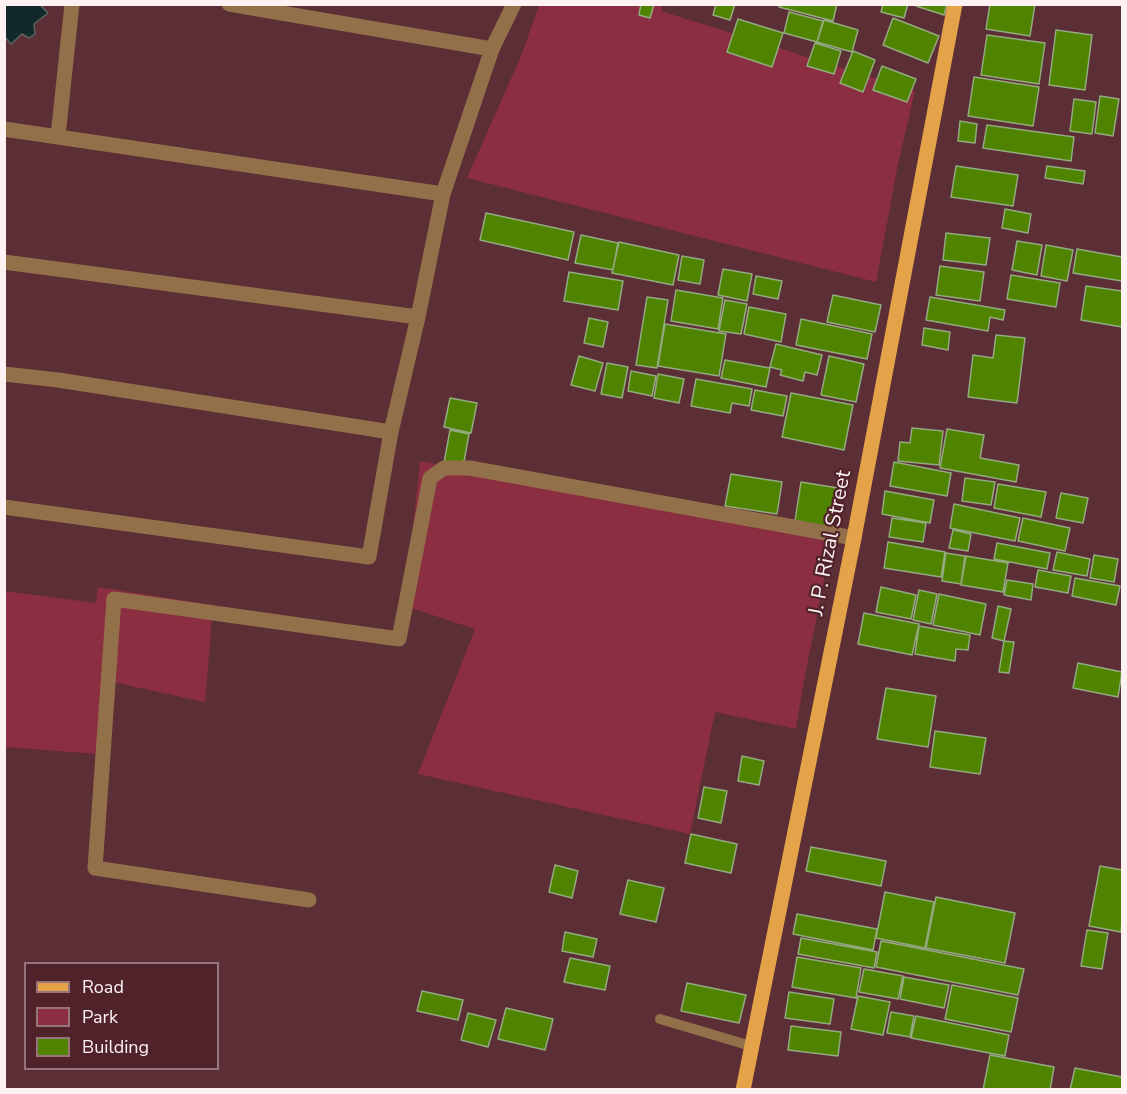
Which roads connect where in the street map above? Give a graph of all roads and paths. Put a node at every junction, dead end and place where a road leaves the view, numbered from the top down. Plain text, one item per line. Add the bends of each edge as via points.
1 (72, 4) edge
2 (230, 4) edge
3 (514, 4) edge
4 (956, 4) edge
5 (492, 49) junction
6 (4, 129) edge
7 (58, 136) junction
8 (443, 194) junction
9 (4, 262) edge
10 (418, 317) junction
11 (4, 374) edge
12 (391, 432) junction
13 (4, 507) edge
14 (854, 538) junction
15 (309, 900) dead end
16 (660, 1020) dead end
17 (751, 1046) junction
18 (743, 1089) edge

1 - 7 street
2 - 5 street
3 - 5 street
4 - 14 main road, J. P. Rizal Street
5 - 8 street
6 - 7 street
7 - 8 street
8 - 10 street
9 - 10 street
10 - 12 street
11 - 12 street
12 - 13 street via 369,557
14 - 15 street via 470,468 444,468 429,478 399,639 114,599 95,868
14 - 17 main road, J. P. Rizal Street
16 - 17 lane
17 - 18 main road, J. P. Rizal Street

